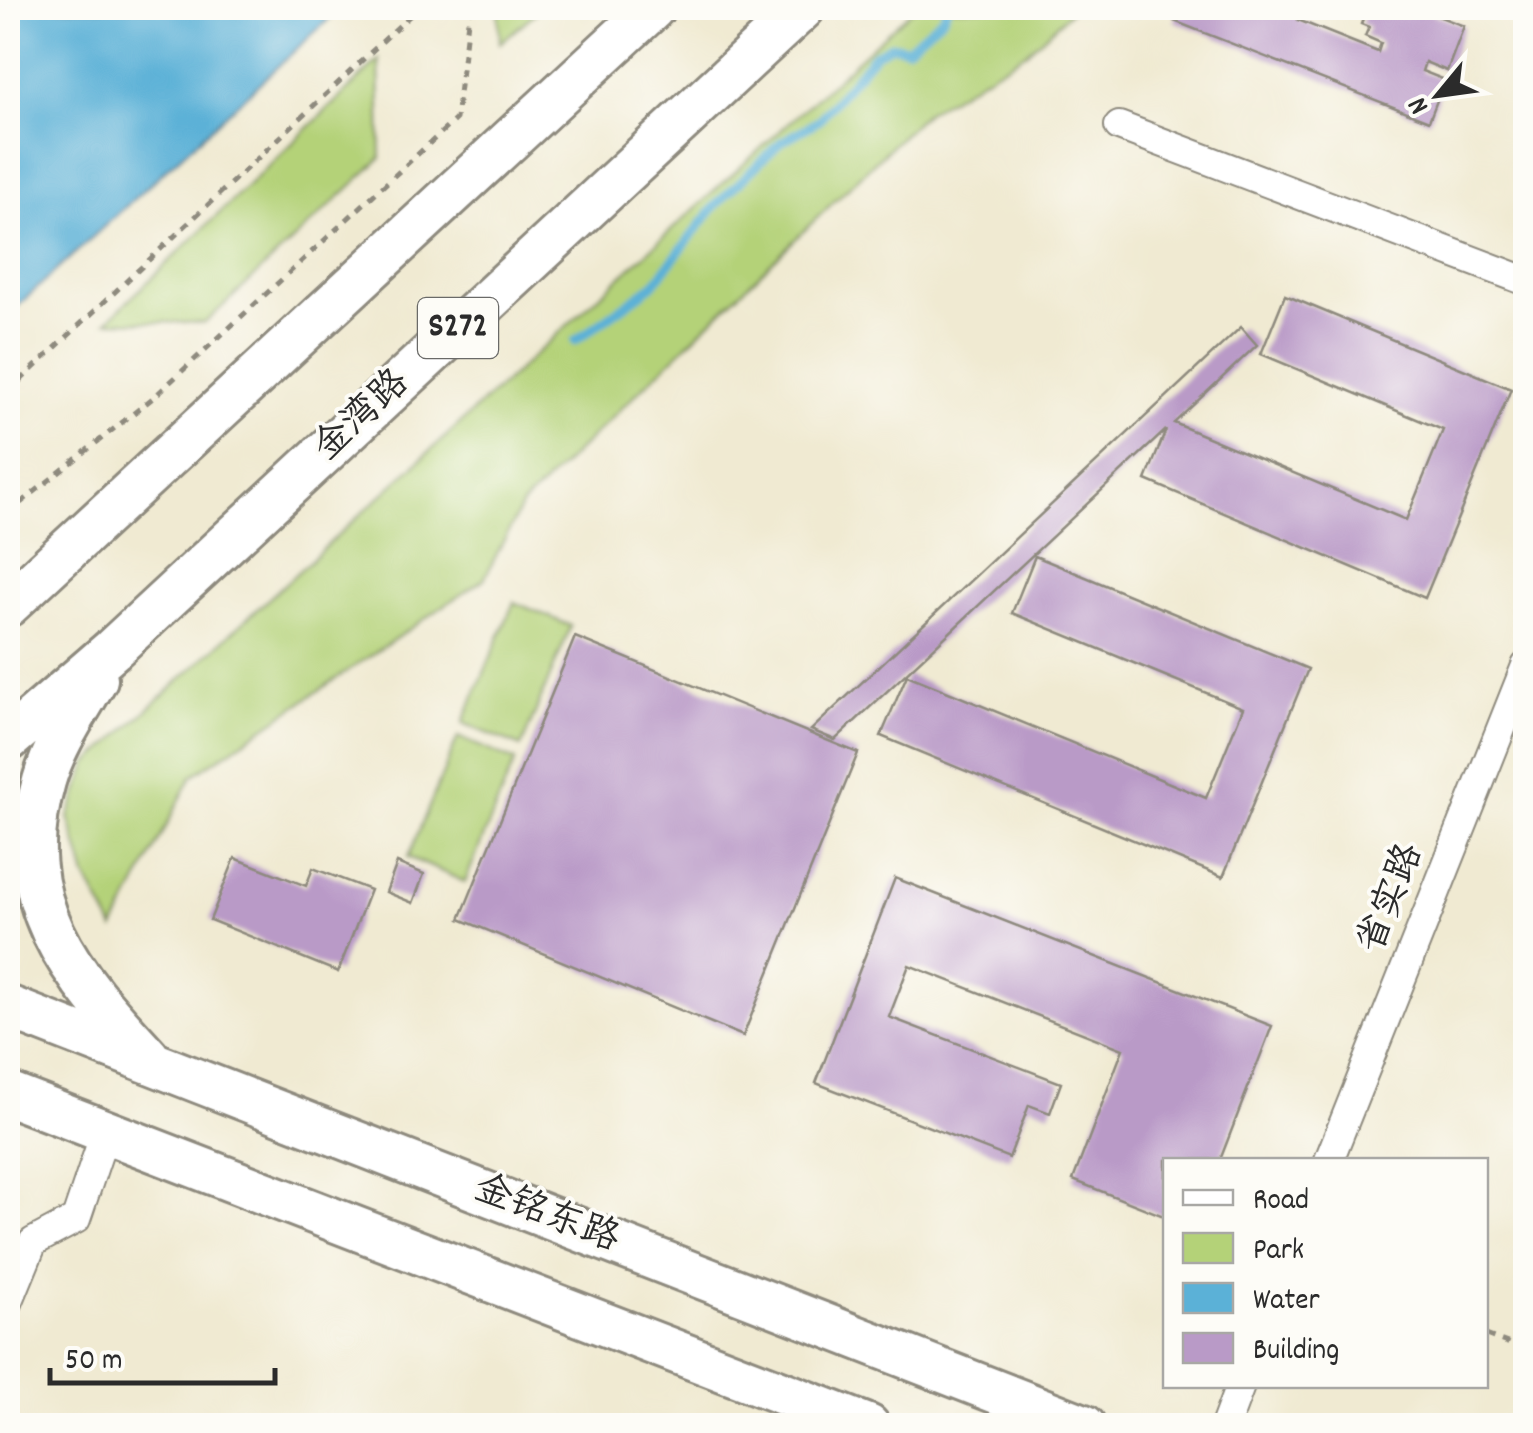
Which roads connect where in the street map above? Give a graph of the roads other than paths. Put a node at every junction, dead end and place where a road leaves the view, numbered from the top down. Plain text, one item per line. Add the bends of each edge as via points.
1 (653, 8) edge
2 (804, 8) edge
3 (1119, 126) dead end
4 (1526, 282) edge
5 (8, 605) edge
6 (113, 649) junction
7 (1526, 666) edge
8 (8, 740) edge
9 (9, 1014) edge
10 (156, 1065) junction
11 (8, 1094) edge
12 (106, 1130) junction
13 (1331, 1158) edge
14 (8, 1303) edge
15 (1239, 1388) edge
16 (868, 1426) edge
17 (1084, 1426) edge
18 (1224, 1426) edge

1 - 5 main road, S272
2 - 6 main road, 金湾路 / S272
3 - 4 street
6 - 8 main road, 金湾路 / S272
6 - 10 main road via 44,778 34,854 38,888 63,957
7 - 13 street, 省实路
9 - 10 main road, 金铭东路
10 - 17 main road, 金铭东路
11 - 12 main road, 金铭东路
12 - 14 street via 76,1219 33,1242
12 - 16 main road, 金铭东路
15 - 18 street

